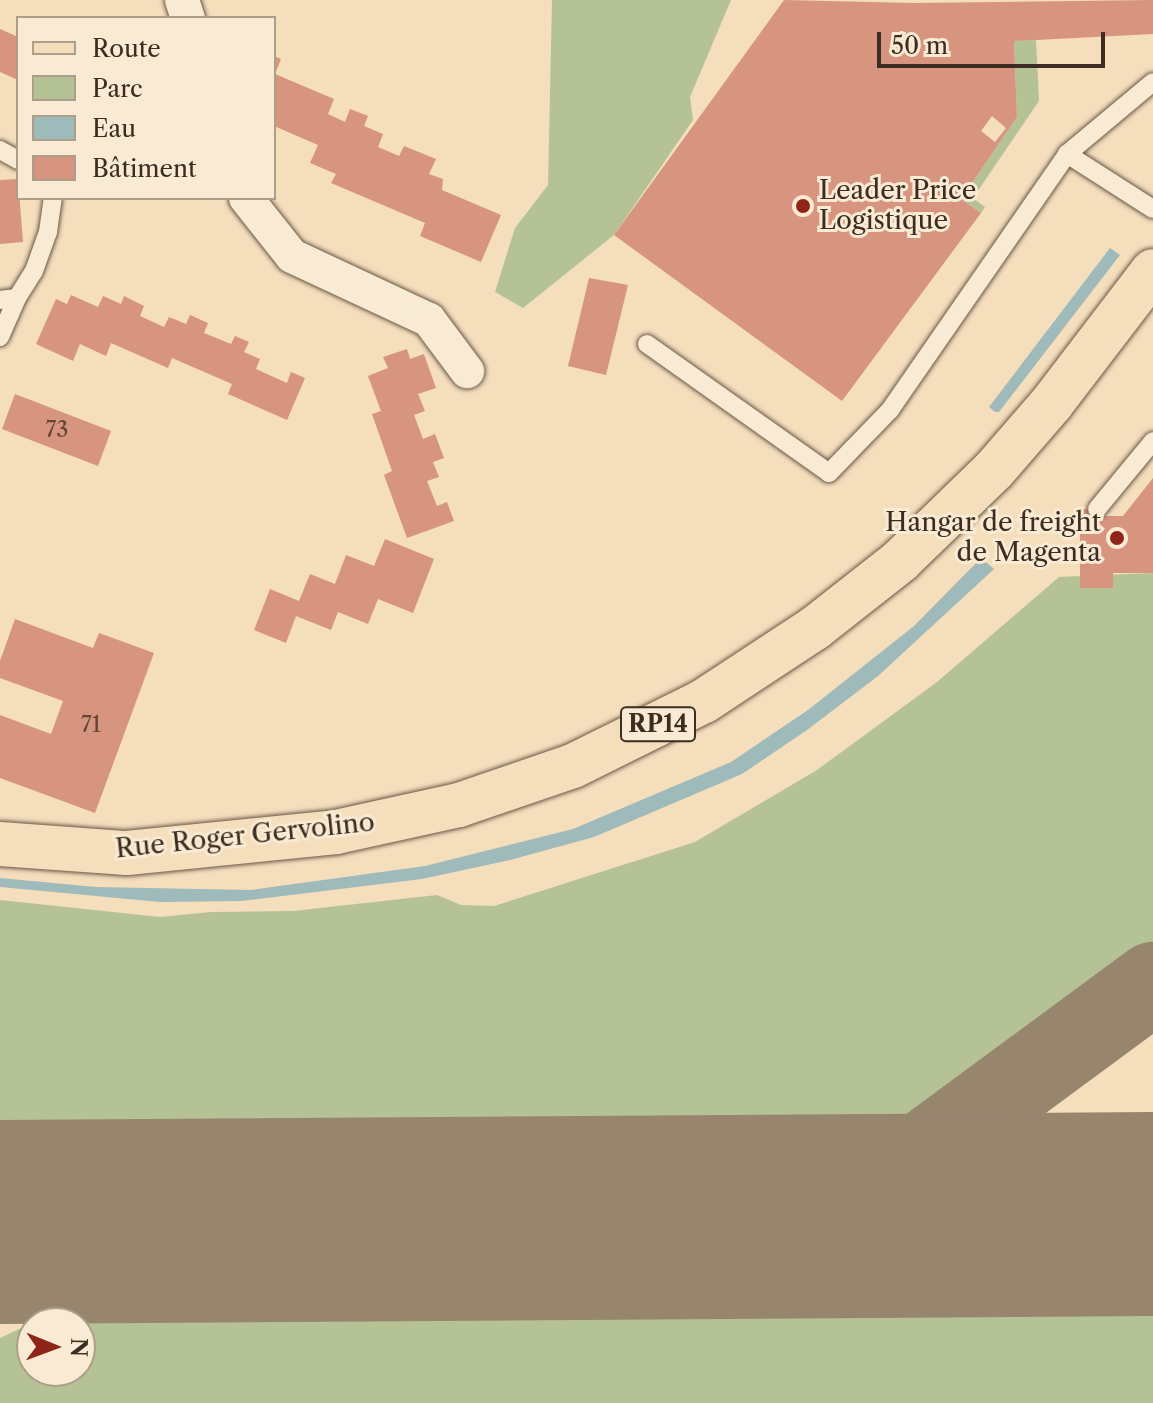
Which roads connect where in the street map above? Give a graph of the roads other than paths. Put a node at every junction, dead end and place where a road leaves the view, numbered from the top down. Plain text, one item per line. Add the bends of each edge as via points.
1 (1153, 82) edge
2 (1067, 154) junction
3 (53, 200) edge
4 (248, 200) edge
5 (1153, 209) edge
6 (1153, 271) edge
7 (8, 299) edge
8 (0, 337) edge
9 (647, 344) dead end
10 (467, 371) dead end
11 (1153, 441) edge
12 (1097, 509) dead end
13 (0, 844) edge

1 - 2 lane
2 - 5 lane
2 - 9 lane via 890,410 829,473
3 - 7 lane via 34,271
4 - 10 street via 292,256 429,320
6 - 13 main road, Rue Roger Gervolino / RP14 via 1014,448 900,561 815,628 691,708 573,766 459,805 336,832 127,853
7 - 8 lane
11 - 12 lane

